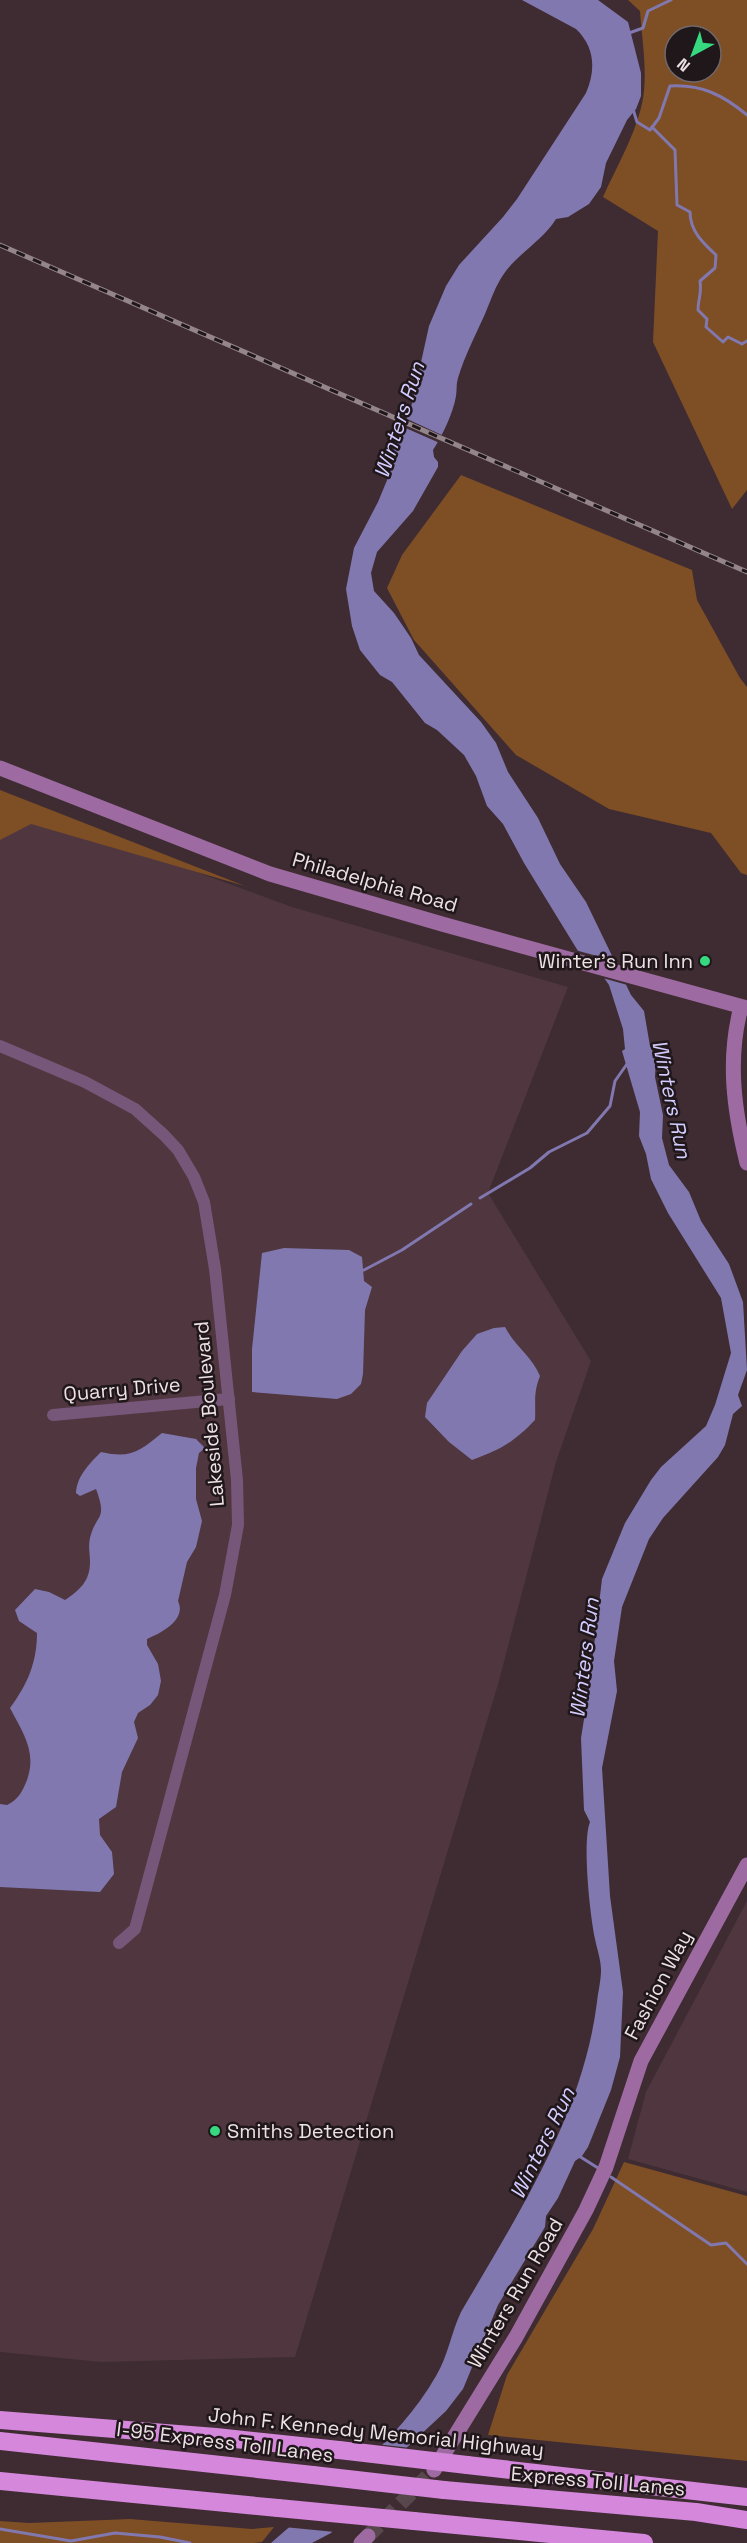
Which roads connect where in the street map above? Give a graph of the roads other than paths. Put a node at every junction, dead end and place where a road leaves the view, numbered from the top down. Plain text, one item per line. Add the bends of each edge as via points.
1 (0, 768) edge
2 (744, 1008) edge
3 (0, 1046) edge
4 (747, 1163) edge
5 (229, 1399) junction
6 (53, 1415) dead end
7 (747, 1864) edge
8 (119, 1943) dead end
9 (618, 2130) joint
10 (0, 2420) edge
11 (0, 2441) edge
12 (434, 2470) tunnel mouth
13 (0, 2481) edge
14 (444, 2490) joint
15 (747, 2497) edge
16 (747, 2520) edge
17 (644, 2543) edge

1 - 2 street, Philadelphia Road via 270,874
2 - 4 street via 733,1042 732,1079
3 - 5 street, Lakeside Boulevard via 135,1108 187,1164 204,1202 208,1223
5 - 6 street, Quarry Drive
5 - 8 street, Lakeside Boulevard via 238,1500 234,1557 135,1929
7 - 9 street, Fashion Way via 650,2043
9 - 12 street, Winters Run Road via 586,2210 516,2337
10 - 15 highway, John F. Kennedy Memorial Highway, bridge via 216,2437
11 - 14 highway, I-95 Express Toll Lanes, bridge
13 - 17 highway, bridge
14 - 16 highway, Express Toll Lanes

